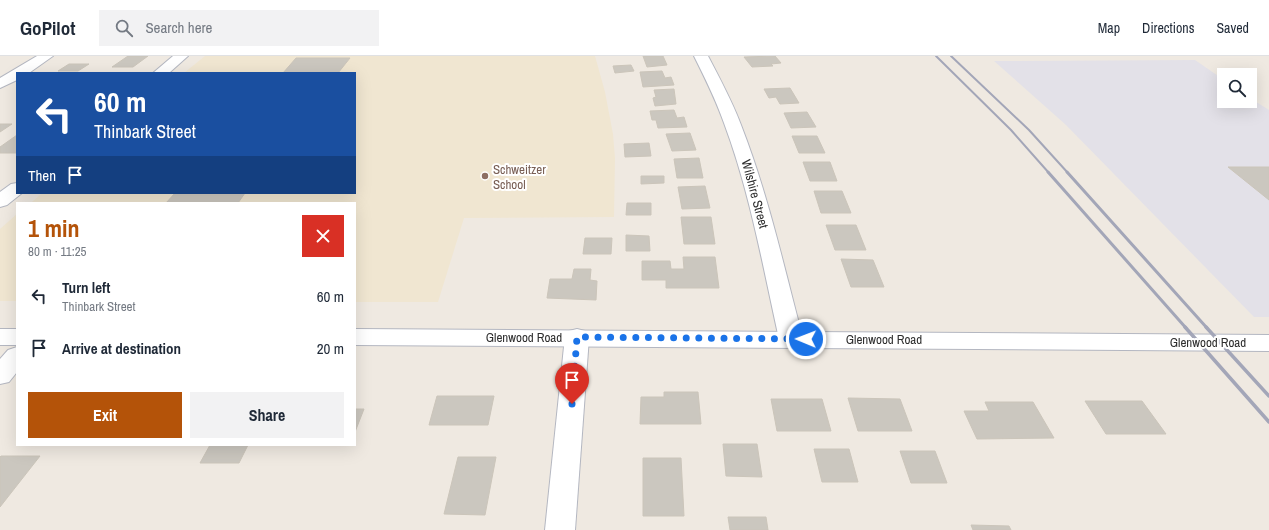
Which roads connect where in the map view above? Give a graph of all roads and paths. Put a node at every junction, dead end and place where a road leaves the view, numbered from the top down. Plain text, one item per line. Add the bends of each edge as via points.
1 (46, 56) edge
2 (181, 56) edge
3 (701, 56) edge
4 (21, 72) edge
5 (161, 72) edge
6 (16, 75) edge
7 (0, 84) edge
8 (16, 189) edge
9 (0, 201) edge
10 (0, 337) edge
11 (16, 337) edge
12 (356, 337) edge
13 (577, 337) junction
14 (791, 339) junction
15 (1269, 343) edge
16 (16, 357) edge
17 (0, 375) edge
18 (560, 530) edge

1 - 4 street
2 - 5 street
3 - 14 street, Wilshire Street via 724,102 743,152
6 - 7 street
8 - 9 street
10 - 11 street
12 - 13 street, Glenwood Road
13 - 14 street, Glenwood Road
13 - 18 street
14 - 15 street, Glenwood Road
16 - 17 street

